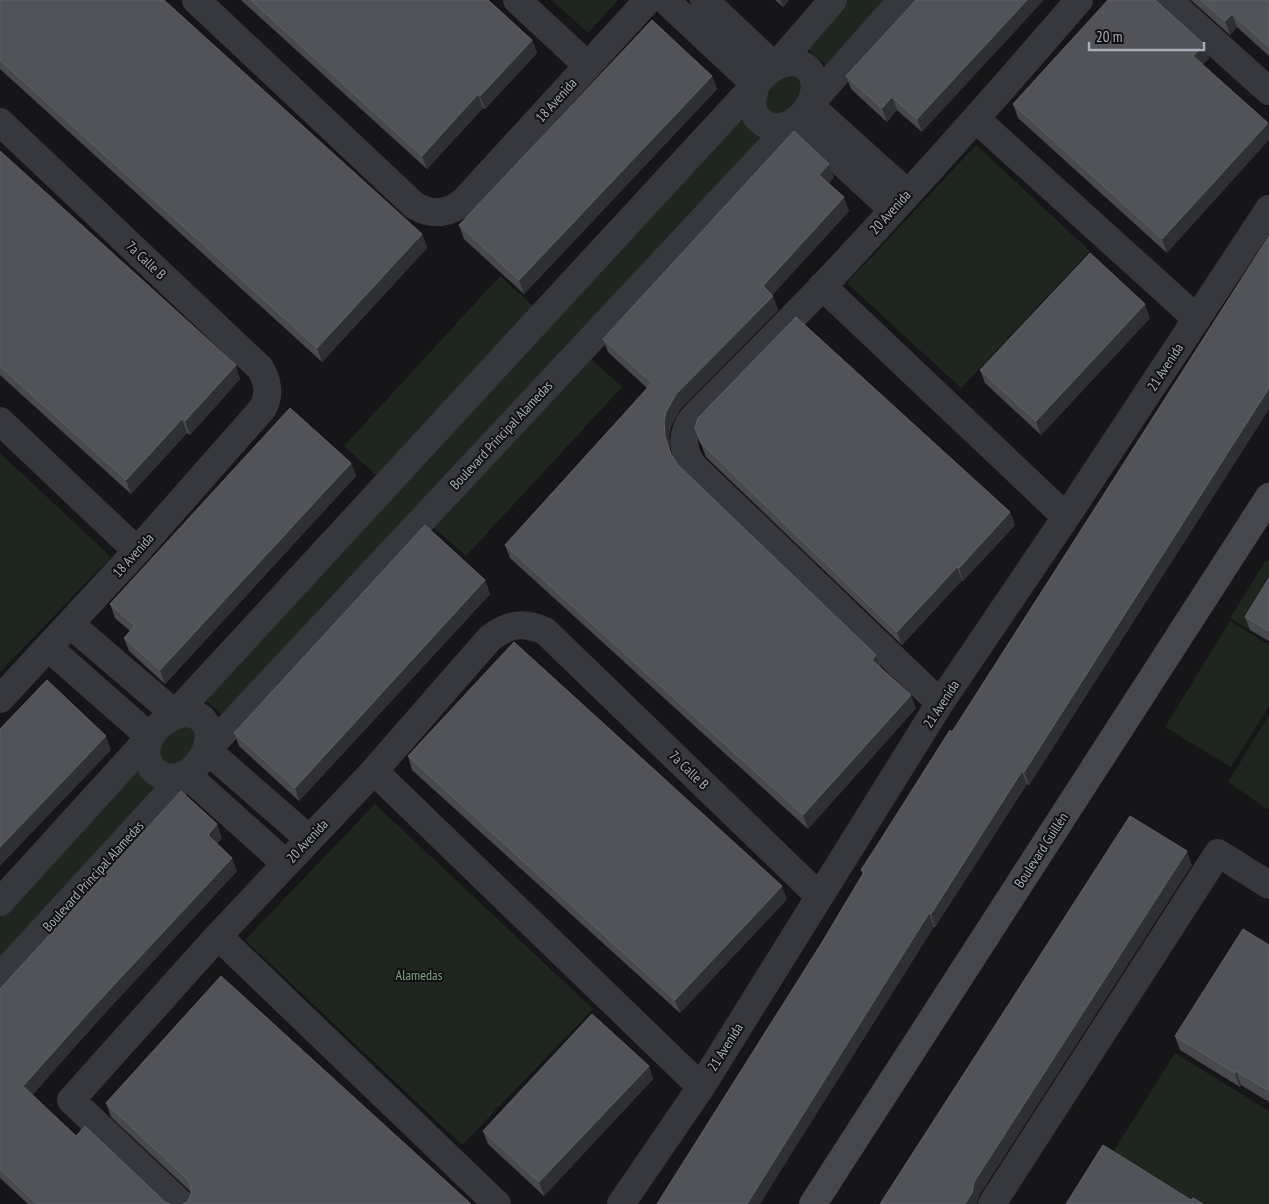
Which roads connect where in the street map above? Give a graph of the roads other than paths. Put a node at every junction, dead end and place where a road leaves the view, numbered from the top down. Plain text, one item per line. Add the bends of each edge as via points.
1 (196, 0) edge
2 (517, 0) edge
3 (648, 0) edge
4 (665, 0) edge
5 (704, 0) edge
6 (833, 0) edge
7 (902, 0) edge
8 (1079, 0) edge
9 (1168, 0) edge
10 (587, 66) junction
11 (765, 76) junction
12 (1269, 91) edge
13 (802, 112) junction
14 (976, 119) junction
15 (0, 122) edge
16 (900, 201) junction
17 (1269, 209) edge
18 (822, 286) junction
19 (1197, 319) junction
20 (263, 408) joint
21 (0, 421) edge
22 (1269, 497) edge
23 (1066, 517) junction
24 (137, 551) junction
25 (70, 624) junction
26 (558, 643) joint
27 (49, 648) junction
28 (0, 699) edge
29 (940, 703) junction
30 (175, 714) junction
31 (150, 737) junction
32 (207, 750) junction
33 (374, 771) junction
34 (186, 774) junction
35 (309, 840) junction
36 (286, 864) junction
37 (1269, 885) edge
38 (819, 896) junction
39 (0, 902) edge
40 (218, 936) junction
41 (0, 978) edge
42 (701, 1087) junction
43 (181, 1204) edge
44 (498, 1204) edge
45 (621, 1204) edge
46 (813, 1204) edge
47 (992, 1204) edge

1 - 10 street, 18 Avenida via 415,206 429,212 444,212 465,200
2 - 10 street
3 - 10 street, 18 Avenida
4 - 11 street
5 - 11 street
6 - 11 street
7 - 13 street, Boulevard Principal Alamedas
8 - 14 street, 20 Avenida
9 - 12 street
11 - 13 street via 786,62 802,64 809,70 814,88
11 - 13 street via 752,104 760,122 772,127 786,126
11 - 30 street
13 - 16 street
13 - 32 street, Boulevard Principal Alamedas
14 - 16 street, 20 Avenida
14 - 19 street
15 - 20 street, 7a Calle B via 260,368 267,387
16 - 18 street, 20 Avenida
17 - 19 street, 21 Avenida
18 - 23 street
18 - 29 street, 20 Avenida via 694,417 683,439 686,454 694,467
19 - 23 street, 21 Avenida
20 - 24 street, 18 Avenida
21 - 24 street
22 - 46 main road, Boulevard Guillén
23 - 29 street, 21 Avenida
24 - 25 street, 18 Avenida
25 - 27 street, 18 Avenida
25 - 30 street
26 - 33 street, 20 Avenida via 545,631 524,624 498,632
26 - 38 street, 7a Calle B
27 - 28 street, 18 Avenida
27 - 31 street
29 - 38 street, 21 Avenida
30 - 31 street via 160,724
30 - 32 street via 201,717 209,732
31 - 34 street via 147,754 155,772 175,778
31 - 39 street
32 - 34 street, Boulevard Principal Alamedas
32 - 35 street
33 - 35 street, 20 Avenida
33 - 42 street
34 - 36 street
34 - 41 street, Boulevard Principal Alamedas
35 - 36 street, 20 Avenida
36 - 40 street, 20 Avenida
37 - 47 street via 1218,854
38 - 42 street, 21 Avenida
40 - 43 street, 20 Avenida via 71,1100
40 - 44 street
42 - 45 street, 21 Avenida

